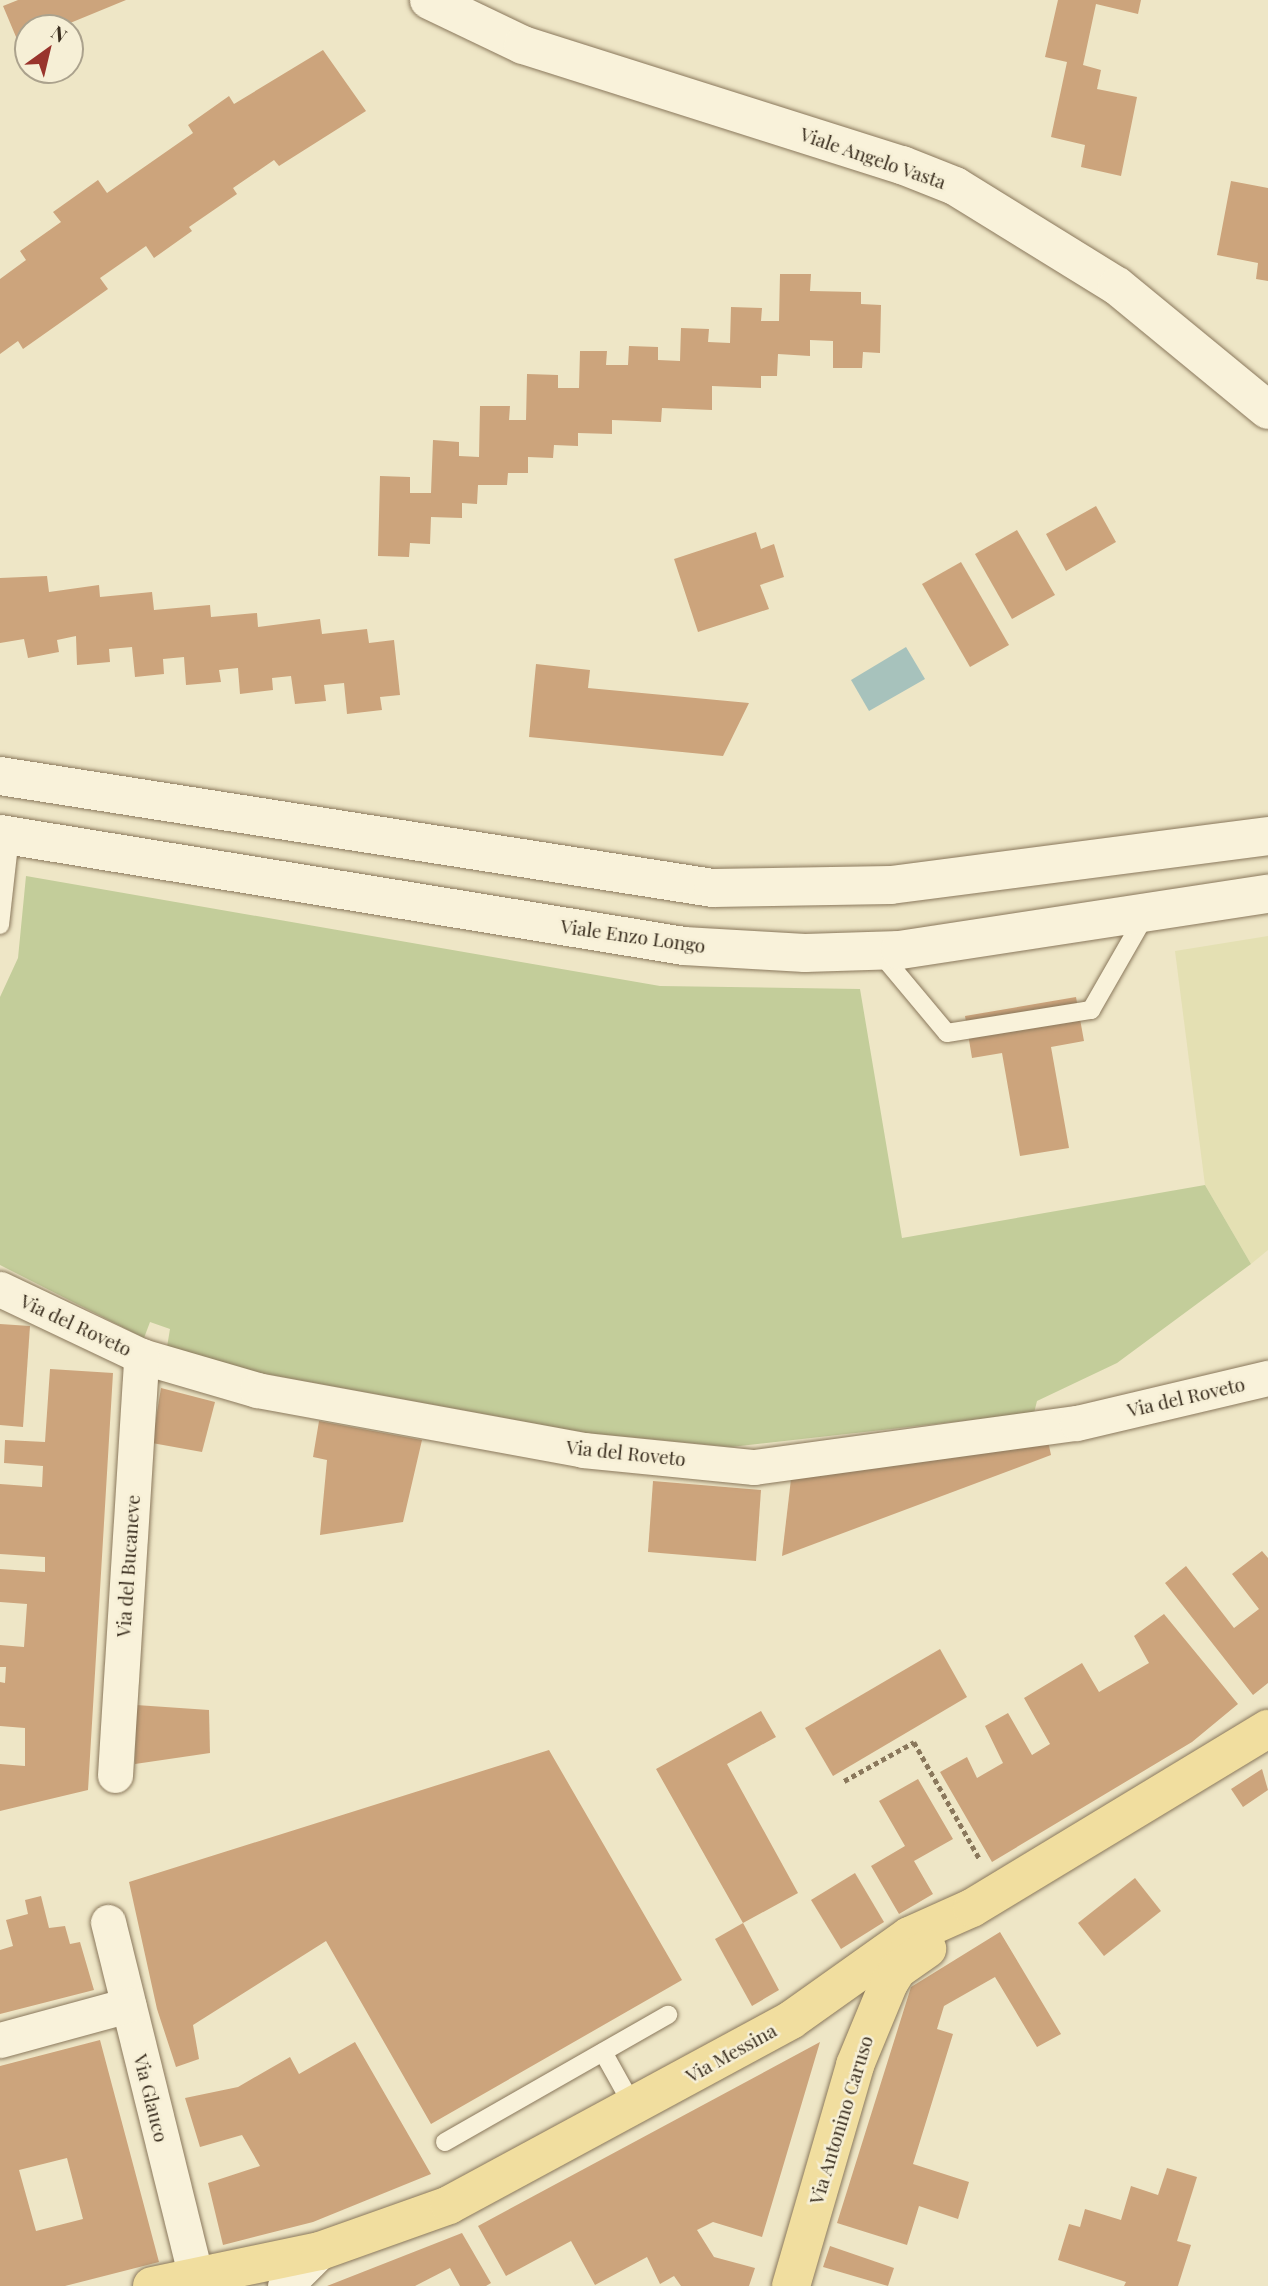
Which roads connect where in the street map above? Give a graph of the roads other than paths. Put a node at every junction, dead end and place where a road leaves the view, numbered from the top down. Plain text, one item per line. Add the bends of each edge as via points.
1 (429, 0) edge
2 (1268, 410) edge
3 (0, 776) edge
4 (5, 835) edge
5 (1268, 836) edge
6 (1268, 894) edge
7 (1147, 912) junction
8 (0, 925) edge
9 (878, 951) junction
10 (0, 1289) edge
11 (141, 1356) junction
12 (1268, 1378) edge
13 (1268, 1729) edge
14 (115, 1775) dead end
15 (972, 1908) junction
16 (108, 1922) dead end
17 (128, 2005) junction
18 (668, 2015) dead end
19 (791, 2020) junction
20 (0, 2040) edge
21 (603, 2052) junction
22 (855, 2065) junction
23 (633, 2106) junction
24 (445, 2142) dead end
25 (320, 2251) junction
26 (195, 2274) junction
27 (152, 2286) edge
28 (285, 2286) edge
29 (791, 2286) edge

1 - 2 main road, Viale Angelo Vasta via 523,45 902,164 955,186 1117,286
3 - 5 main road via 713,888 891,885
4 - 8 lane
4 - 9 main road, Viale Enzo Longo via 684,946 805,953
6 - 7 main road, Viale Enzo Longo
7 - 9 main road, Viale Enzo Longo
7 - 9 lane via 1091,1010 947,1033
10 - 11 street, Via del Roveto
11 - 12 street, Via del Roveto via 257,1390 583,1450 754,1467 1077,1423
11 - 14 street, Via del Bucaneve
13 - 15 main road, Via Messina
15 - 19 main road, Via Messina via 909,1936
15 - 22 main road, Via Antonino Caruso via 937,1942 897,1970
16 - 17 street, Via Glauco
17 - 20 street
17 - 26 street, Via Glauco
18 - 21 lane
19 - 22 main road via 821,2013 841,2015 848,2023
19 - 23 main road, Via Messina
21 - 23 lane
21 - 24 lane
22 - 29 main road, Via Antonino Caruso
23 - 25 main road, Via Messina via 449,2205
25 - 26 main road, Via Messina
25 - 28 street
26 - 27 main road, Via Messina

